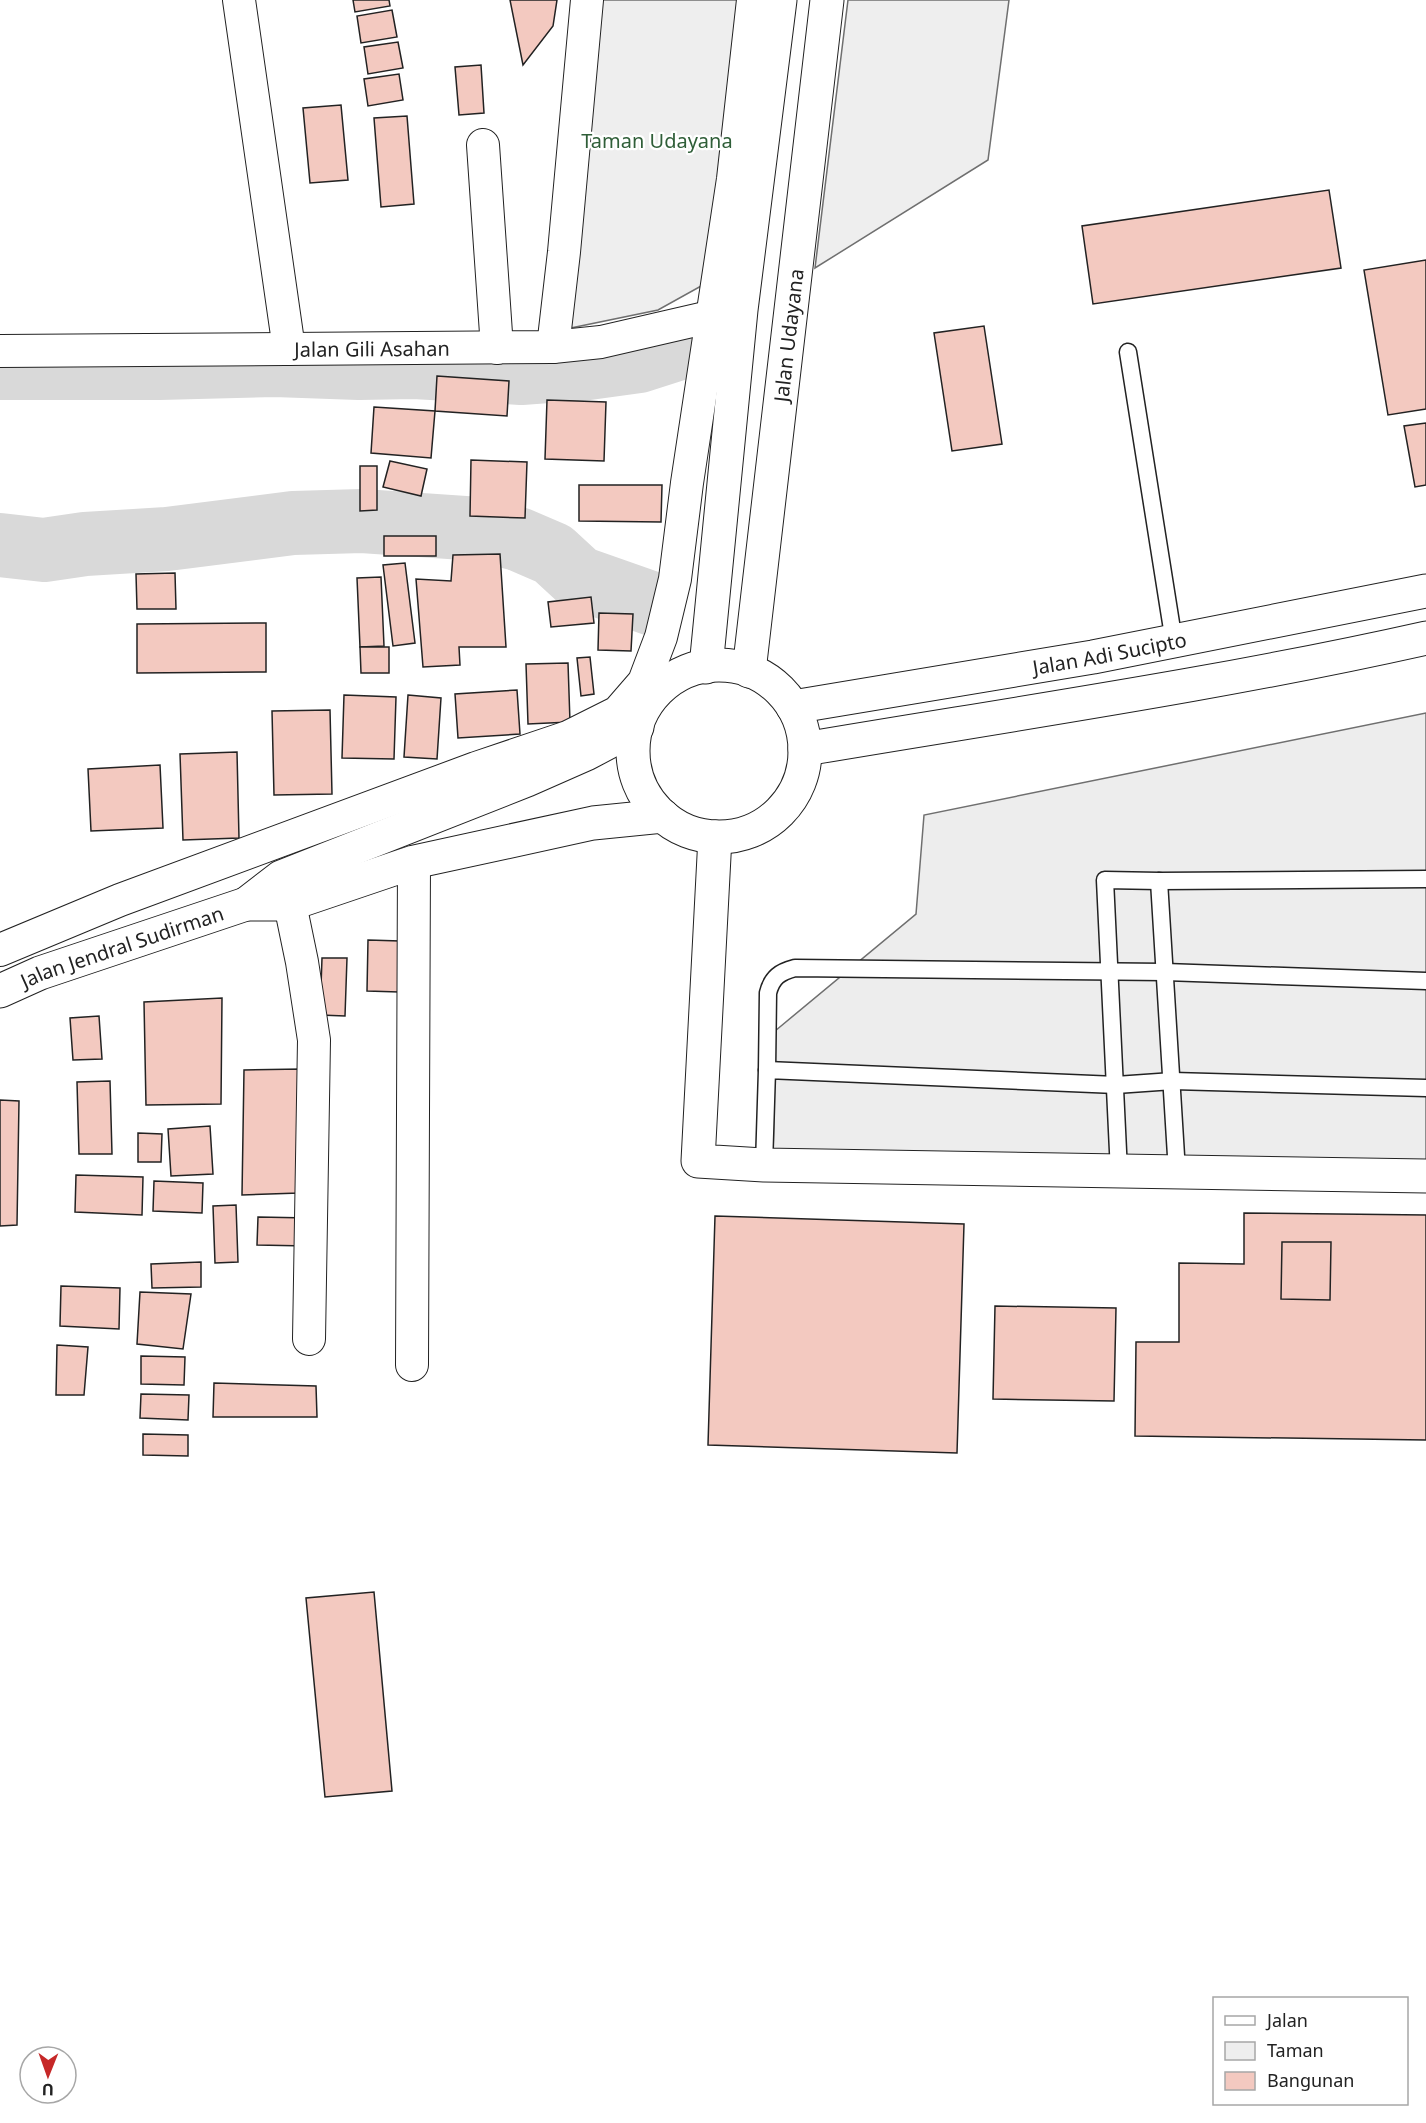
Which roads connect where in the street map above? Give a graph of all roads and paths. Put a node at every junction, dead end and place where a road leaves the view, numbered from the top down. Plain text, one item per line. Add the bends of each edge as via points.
1 (239, 0) edge
2 (586, 0) edge
3 (753, 0) edge
4 (780, 0) edge
5 (827, 0) edge
6 (483, 146) dead end
7 (726, 313) junction
8 (553, 347) junction
9 (497, 348) junction
10 (289, 349) junction
11 (0, 351) edge
12 (1128, 352) dead end
13 (1426, 591) edge
14 (1426, 638) edge
15 (1174, 642) junction
16 (706, 667) junction
17 (749, 671) junction
18 (793, 707) junction
19 (637, 727) junction
20 (805, 749) junction
21 (663, 816) junction
22 (715, 837) junction
23 (414, 862) junction
24 (1426, 879) edge
25 (1159, 882) junction
26 (286, 890) junction
27 (0, 950) edge
28 (1110, 972) junction
29 (1165, 972) junction
30 (1426, 981) edge
31 (0, 991) edge
32 (767, 1070) junction
33 (1173, 1081) junction
34 (1116, 1085) junction
35 (1426, 1088) edge
36 (764, 1165) junction
37 (1119, 1172) junction
38 (1177, 1172) junction
39 (1426, 1176) edge
40 (309, 1340) dead end
41 (412, 1365) dead end

1 - 10 street
2 - 8 street
3 - 7 street via 734,179
4 - 7 main road
5 - 17 main road, Jalan Udayana
6 - 9 street
7 - 8 street, Jalan Gili Asahan via 601,342
7 - 16 main road
7 - 27 street via 687,483 675,579 661,637 644,682 618,712 568,737 131,896
8 - 9 street, Jalan Gili Asahan
9 - 10 street, Jalan Gili Asahan
10 - 11 street, Jalan Gili Asahan
12 - 15 lane
13 - 15 main road, Jalan Adi Sucipto
14 - 20 main road via 1149,692
15 - 18 main road, Jalan Adi Sucipto
16 - 17 main road
16 - 19 main road via 668,682 649,702
17 - 18 main road via 774,686
18 - 20 main road
19 - 21 main road via 633,754 639,781
19 - 26 main road via 586,754
20 - 22 main road via 796,790 779,812 756,829
21 - 22 main road via 687,831
21 - 23 main road via 593,823
22 - 36 main road via 698,1161
23 - 26 main road
23 - 41 street
24 - 25 lane
25 - 28 lane via 1105,880
25 - 29 lane
26 - 31 main road, Jalan Jendral Sudirman via 40,973
26 - 40 street via 314,1040
28 - 29 lane
28 - 32 lane via 795,968 776,975 770,984
28 - 34 lane
29 - 30 lane
29 - 33 lane
32 - 34 lane
32 - 36 lane
33 - 34 lane
33 - 35 lane
33 - 38 lane
34 - 37 lane
36 - 37 main road
37 - 38 main road
38 - 39 main road

